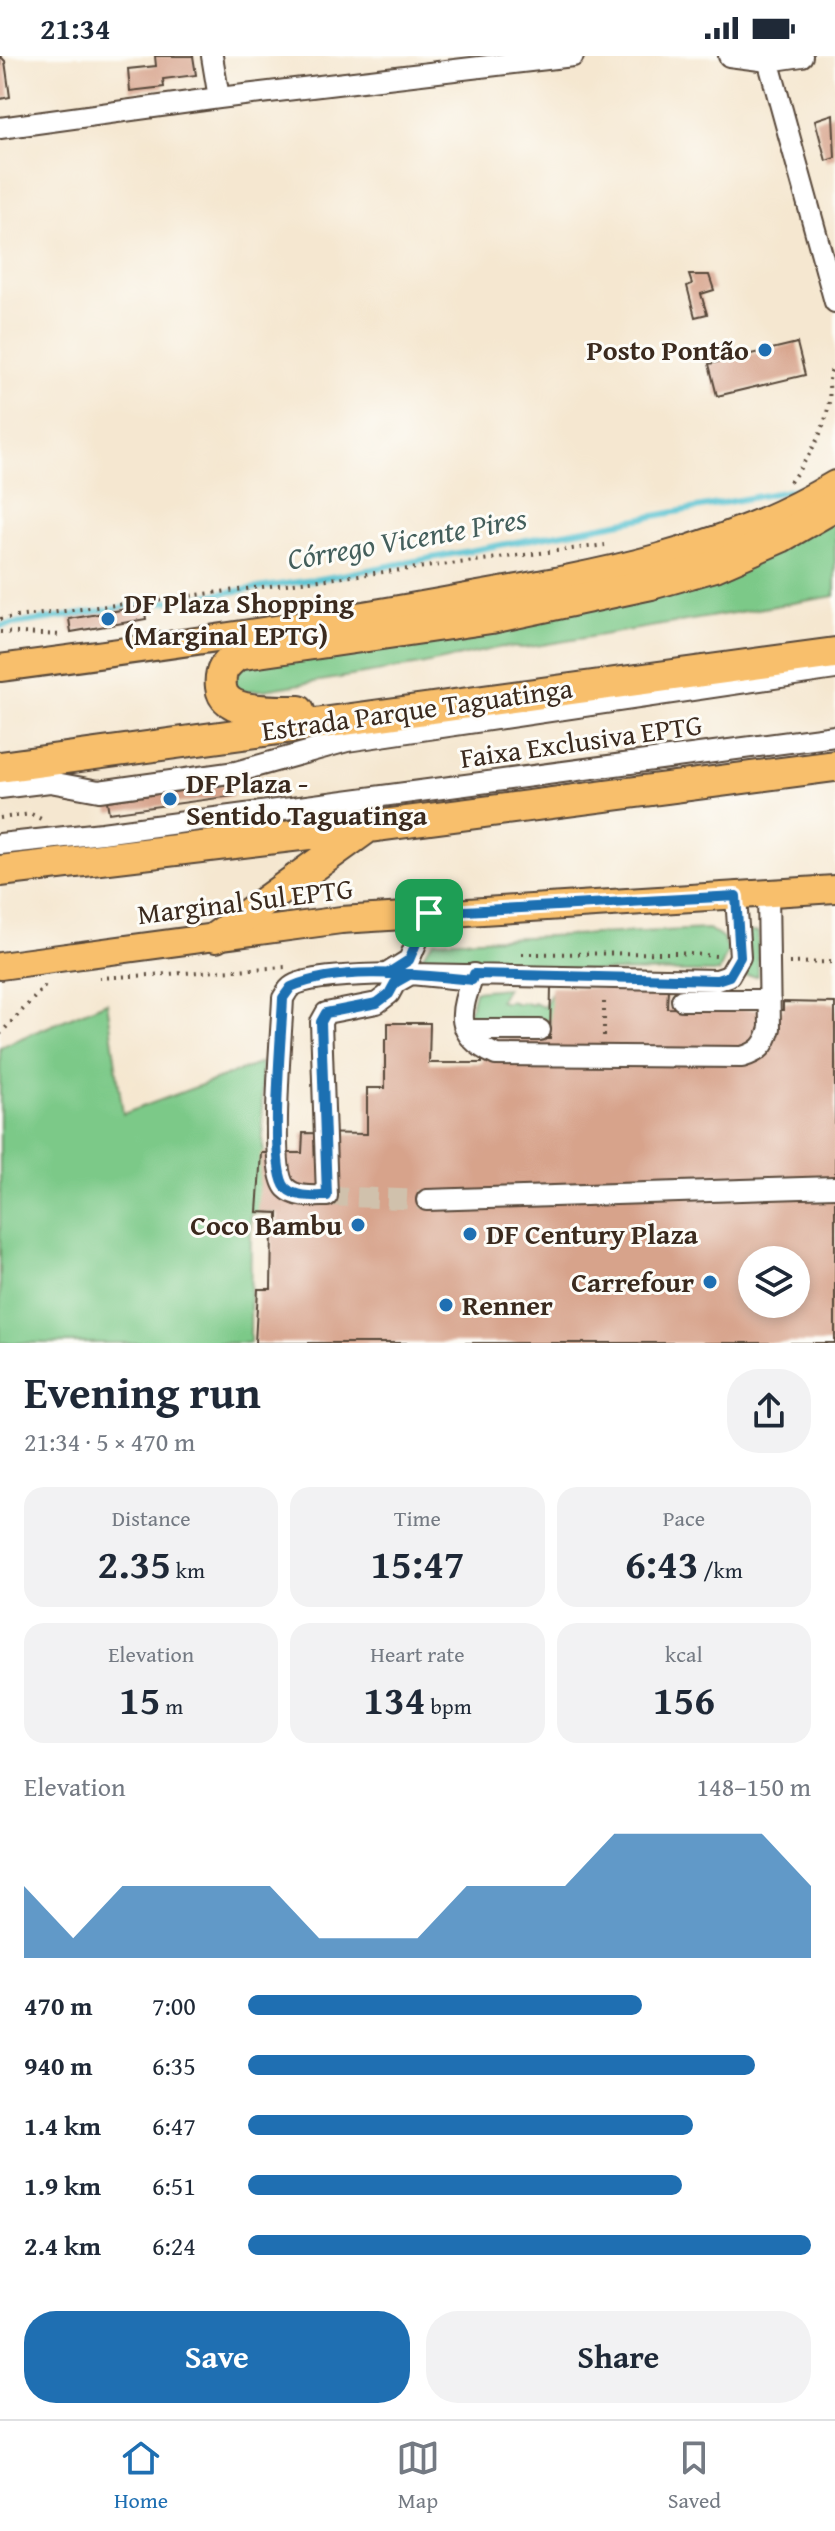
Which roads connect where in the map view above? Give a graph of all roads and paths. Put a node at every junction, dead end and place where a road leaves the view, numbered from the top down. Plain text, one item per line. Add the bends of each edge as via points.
1 (212, 56) edge
2 (573, 56) edge
3 (729, 56) edge
4 (802, 56) edge
5 (768, 58) edge
6 (219, 98) junction
7 (0, 128) edge
8 (835, 302) edge
9 (835, 364) edge
10 (780, 488) dead end
11 (834, 489) edge
12 (618, 543) dead end
13 (0, 619) edge
14 (835, 653) edge
15 (0, 668) edge
16 (835, 669) edge
17 (389, 713) junction
18 (835, 736) edge
19 (835, 766) edge
20 (0, 767) edge
21 (0, 788) edge
22 (31, 814) dead end
23 (0, 818) edge
24 (368, 827) junction
25 (0, 844) edge
26 (0, 871) edge
27 (835, 889) edge
28 (768, 894) junction
29 (736, 896) junction
30 (429, 913) junction
31 (216, 937) junction
32 (0, 966) edge
33 (265, 968) dead end
34 (387, 974) junction
35 (411, 974) junction
36 (473, 977) junction
37 (96, 978) dead end
38 (49, 981) dead end
39 (604, 985) dead end
40 (682, 1000) dead end
41 (770, 1000) junction
42 (466, 1030) junction
43 (540, 1030) dead end
44 (0, 1034) edge
45 (604, 1045) dead end
46 (835, 1187) edge
47 (427, 1200) tunnel mouth

1 - 6 street
2 - 6 street
3 - 5 street
4 - 5 street
5 - 8 street
6 - 7 street
9 - 10 path via 828,375 829,401 817,443 791,481
11 - 15 main road via 712,543 581,577 381,613
11 - 17 highway via 781,537 715,566 491,618 250,652 223,667 220,678 221,693 245,709
12 - 13 path
14 - 17 highway, Estrada Parque Taguatinga
16 - 21 street, Faixa Exclusiva EPTG via 347,741 236,772 99,791 50,782
17 - 20 highway, Estrada Parque Taguatinga
18 - 25 street, Faixa Exclusiva EPTG
19 - 24 highway
22 - 23 path
24 - 26 highway
24 - 31 highway
27 - 28 main road, Marginal Sul EPTG
28 - 29 main road, Marginal Sul EPTG
28 - 41 street
29 - 30 main road, Marginal Sul EPTG
29 - 36 street via 740,957 729,976 717,980
30 - 31 main road, Marginal Sul EPTG
30 - 34 street via 409,960
31 - 32 main road, Marginal Sul EPTG
33 - 37 path
34 - 35 street
34 - 35 street via 302,982 283,998 276,1142 279,1176 285,1188 297,1194 327,1196 321,1022 326,1013 377,1003
35 - 36 street
36 - 42 street via 461,1008
38 - 44 path
39 - 45 path
40 - 41 street
41 - 42 street via 767,1040 758,1052 742,1057 496,1055 481,1048
42 - 43 street
46 - 47 street

